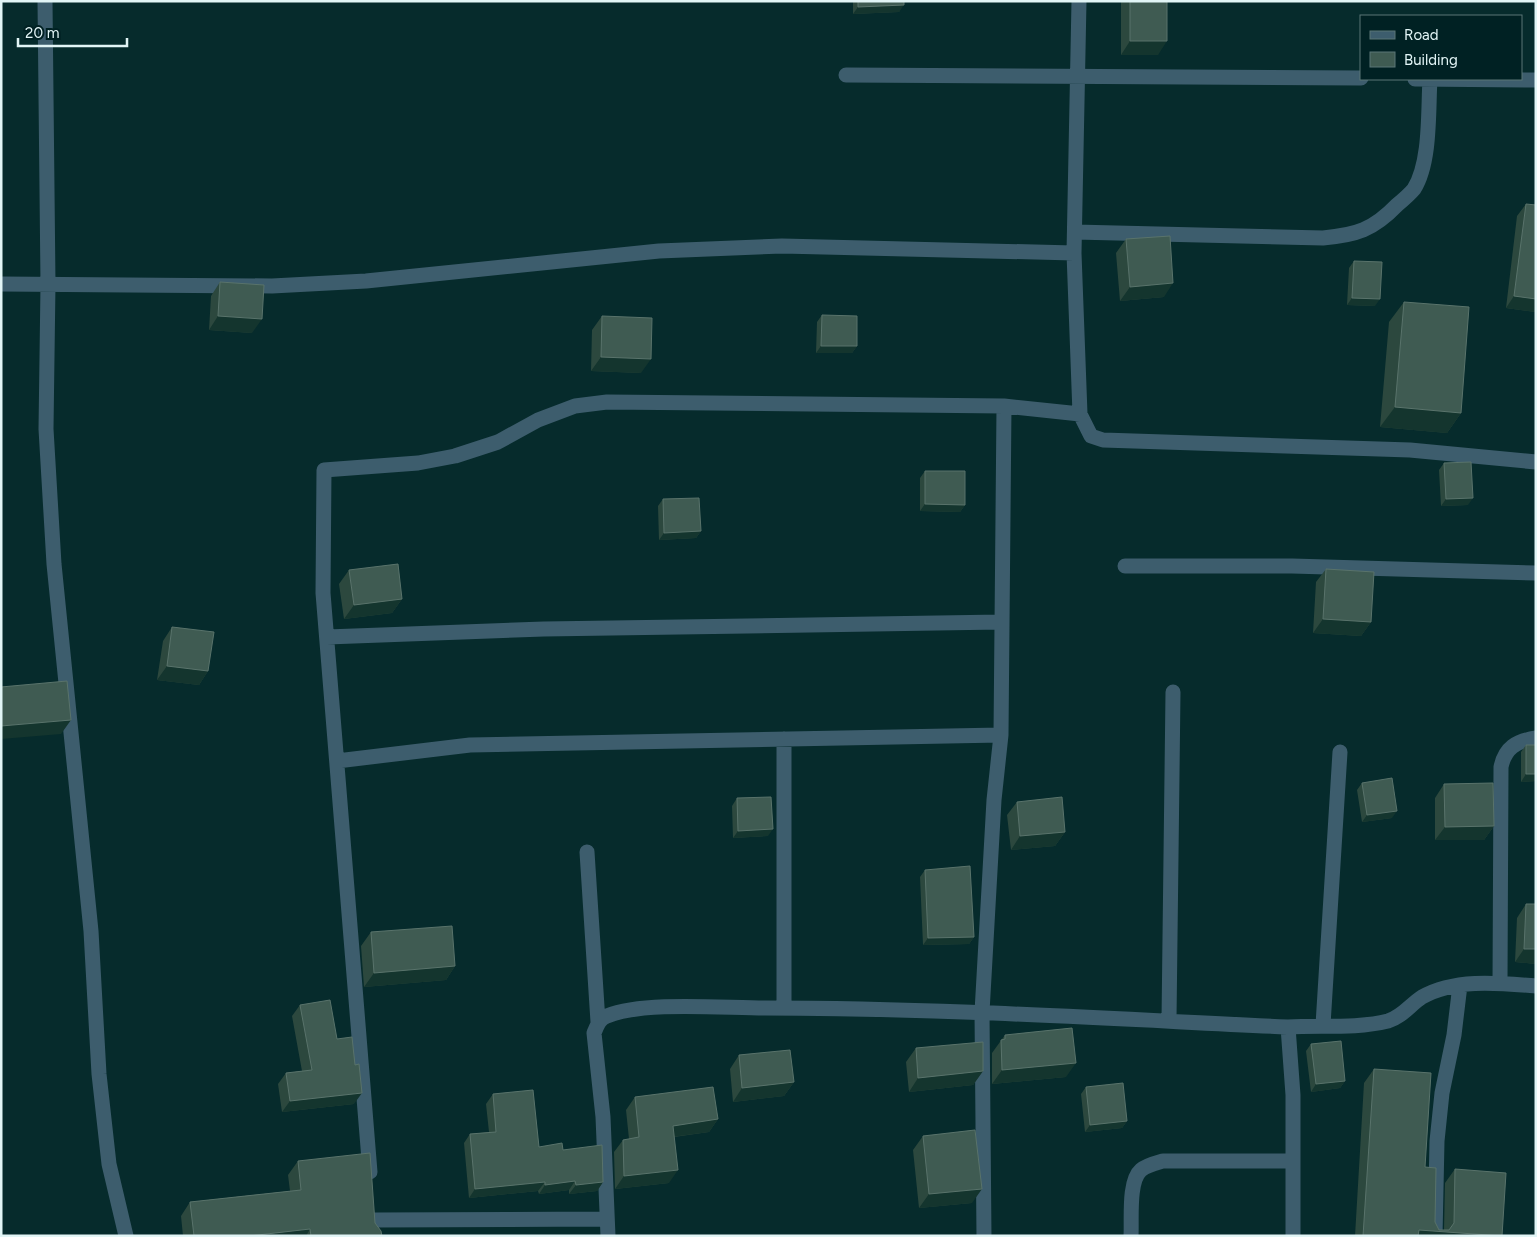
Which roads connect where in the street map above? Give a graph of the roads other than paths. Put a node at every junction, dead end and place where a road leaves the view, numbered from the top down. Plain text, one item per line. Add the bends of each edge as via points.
1 (46, 1) edge
2 (1079, 1) edge
3 (1078, 75) junction
4 (846, 76) dead end
5 (1360, 78) edge
6 (1430, 80) edge
7 (1522, 80) edge
8 (1536, 80) edge
9 (1075, 232) junction
10 (1074, 253) junction
11 (1, 284) edge
12 (48, 284) junction
13 (1004, 406) junction
14 (1080, 414) junction
15 (1536, 462) edge
16 (1125, 566) dead end
17 (1536, 573) edge
18 (1001, 622) junction
19 (327, 637) junction
20 (1173, 692) dead end
21 (1001, 735) junction
22 (1536, 738) edge
23 (784, 739) junction
24 (1340, 752) dead end
25 (336, 761) junction
26 (587, 852) dead end
27 (1500, 983) junction
28 (1460, 985) junction
29 (1536, 986) edge
30 (784, 1008) junction
31 (982, 1012) junction
32 (1169, 1020) junction
33 (598, 1022) junction
34 (1323, 1024) junction
35 (1288, 1027) junction
36 (1293, 1161) junction
37 (607, 1219) junction
38 (374, 1220) junction
39 (126, 1236) edge
40 (375, 1236) edge
41 (608, 1236) edge
42 (984, 1236) edge
43 (1132, 1236) edge
44 (1293, 1236) edge
45 (1435, 1236) edge

1 - 12 street
2 - 3 street
3 - 4 street
3 - 5 street
3 - 9 street
6 - 9 street via 1426,152 1414,189 1369,229 1352,235 1322,238
7 - 8 street
9 - 10 street
10 - 12 street via 782,246 659,250 366,281 272,286
10 - 14 street
11 - 12 street
12 - 39 street via 46,429 54,564 91,931 99,1074 109,1164
13 - 14 street
13 - 18 street
13 - 19 street via 607,402 575,406 538,420 498,442 455,456 418,463 324,470 323,593
14 - 15 street via 1091,436 1103,440 1410,450
16 - 17 street via 1292,566
18 - 19 street via 554,629
18 - 21 street
19 - 25 street
20 - 32 street
21 - 23 street
21 - 31 street via 994,800
22 - 27 street via 1513,744 1504,754 1501,767
23 - 25 street via 470,745
23 - 30 street
24 - 34 street
25 - 38 street
26 - 33 street
27 - 28 street
27 - 29 street
28 - 34 street via 1422,998 1391,1020 1359,1026
28 - 45 street via 1437,1141
30 - 31 street
30 - 33 street via 647,1008 606,1016
31 - 32 street
31 - 42 street
32 - 35 street
33 - 37 street via 594,1033 603,1117
34 - 35 street
35 - 36 street
36 - 43 street via 1163,1160 1148,1166 1140,1171 1135,1184
36 - 44 street
37 - 38 street
37 - 41 street
38 - 40 street

